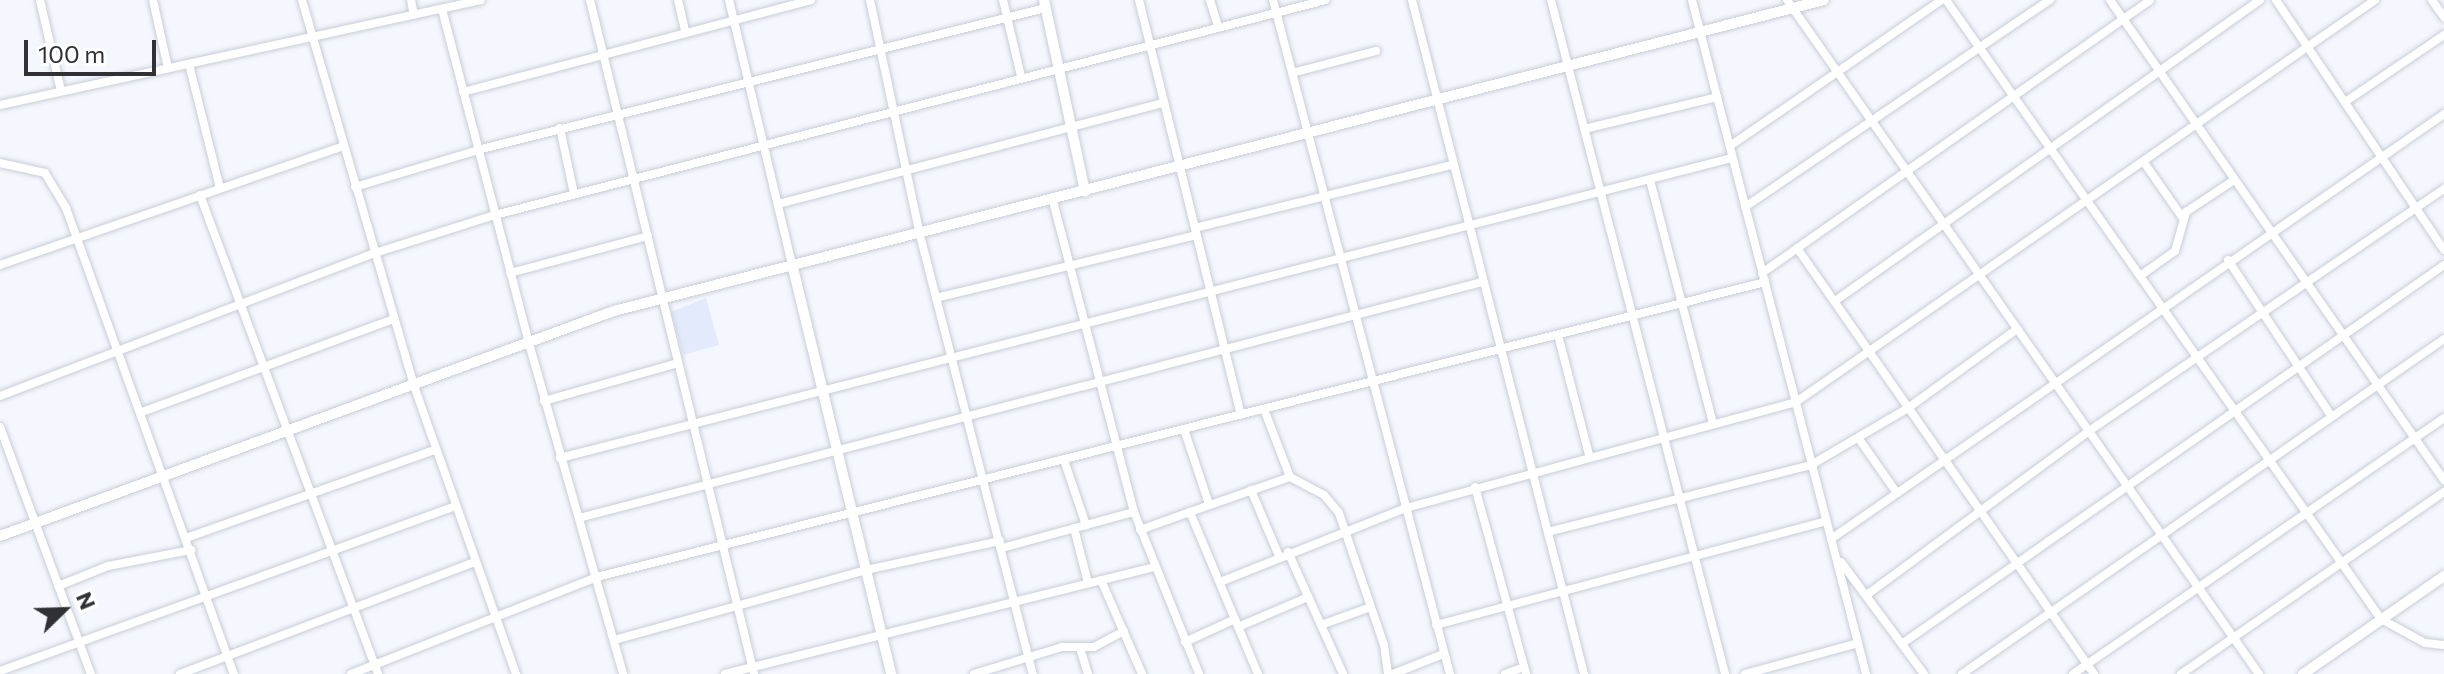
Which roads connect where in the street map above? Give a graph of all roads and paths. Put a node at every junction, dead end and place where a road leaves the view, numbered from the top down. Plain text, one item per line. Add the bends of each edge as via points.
1 (40, 0) edge
2 (153, 0) edge
3 (302, 0) edge
4 (411, 0) edge
5 (481, 0) edge
6 (590, 0) edge
7 (678, 0) edge
8 (729, 0) edge
9 (811, 0) edge
10 (870, 0) edge
11 (1003, 0) edge
12 (1139, 0) edge
13 (1210, 0) edge
14 (1273, 0) edge
15 (1326, 0) edge
16 (1412, 0) edge
17 (1551, 0) edge
18 (1692, 0) edge
19 (1824, 0) edge
20 (1944, 0) edge
21 (2050, 0) edge
22 (2110, 0) edge
23 (2150, 0) edge
24 (2260, 0) edge
25 (2276, 0) edge
26 (2375, 0) edge
27 (2432, 0) edge
28 (1047, 2) edge
29 (1790, 4) edge
30 (442, 9) junction
31 (1276, 12) junction
32 (414, 15) junction
33 (2444, 17) edge
34 (1007, 18) junction
35 (2123, 18) junction
36 (733, 19) junction
37 (1218, 27) junction
38 (685, 31) junction
39 (1700, 31) junction
40 (2444, 35) edge
41 (311, 38) junction
42 (1149, 44) junction
43 (2309, 46) junction
44 (1980, 47) junction
45 (880, 51) junction
46 (1376, 51) dead end
47 (600, 53) junction
48 (189, 64) junction
49 (1058, 66) junction
50 (168, 68) junction
51 (1568, 68) junction
52 (2160, 72) junction
53 (1292, 73) junction
54 (1837, 73) junction
55 (1021, 76) junction
56 (748, 81) junction
57 (61, 91) junction
58 (463, 92) junction
59 (2013, 96) junction
60 (1717, 97) junction
61 (1436, 100) junction
62 (2345, 102) junction
63 (1164, 103) junction
64 (0, 105) edge
65 (892, 110) junction
66 (616, 114) junction
67 (2444, 114) edge
68 (1870, 121) junction
69 (2196, 124) junction
70 (560, 128) junction
71 (1584, 129) junction
72 (1072, 130) junction
73 (1306, 134) junction
74 (764, 144) junction
75 (343, 146) junction
76 (1730, 146) junction
77 (478, 150) junction
78 (2051, 150) junction
79 (1732, 158) junction
80 (2379, 158) junction
81 (2143, 161) junction
82 (0, 163) edge
83 (1452, 165) junction
84 (1180, 168) junction
85 (1906, 171) junction
86 (906, 172) junction
87 (632, 178) junction
88 (1650, 180) junction
89 (2234, 180) junction
90 (355, 187) junction
91 (220, 188) junction
92 (2444, 189) edge
93 (1085, 192) junction
94 (1601, 193) junction
95 (574, 194) junction
96 (200, 195) junction
97 (1323, 197) junction
98 (2086, 200) junction
99 (1053, 201) junction
100 (778, 204) junction
101 (1745, 207) junction
102 (2415, 209) junction
103 (495, 215) junction
104 (2182, 217) junction
105 (1943, 226) junction
106 (1469, 228) junction
107 (2270, 231) junction
108 (1196, 232) junction
109 (920, 235) junction
110 (648, 236) junction
111 (78, 237) junction
112 (1797, 248) junction
113 (2444, 250) edge
114 (375, 253) junction
115 (2228, 260) junction
116 (1340, 261) junction
117 (1068, 263) junction
118 (0, 265) edge
119 (2444, 265) edge
120 (793, 268) junction
121 (510, 273) junction
122 (1979, 275) junction
123 (2140, 276) junction
124 (1764, 278) junction
125 (1482, 282) junction
126 (2308, 284) junction
127 (1210, 294) junction
128 (936, 298) junction
129 (664, 299) junction
130 (1835, 301) junction
131 (1683, 303) junction
132 (244, 304) junction
133 (2161, 307) junction
134 (2263, 313) junction
135 (1631, 316) junction
136 (394, 319) junction
137 (1356, 319) junction
138 (1083, 324) junction
139 (2017, 329) junction
140 (1558, 335) junction
141 (2343, 335) junction
142 (2444, 339) edge
143 (528, 340) junction
144 (1500, 349) junction
145 (1225, 350) junction
146 (119, 351) junction
147 (1872, 354) junction
148 (2196, 356) junction
149 (952, 360) junction
150 (678, 363) junction
151 (266, 366) junction
152 (2299, 366) junction
153 (1371, 382) junction
154 (2054, 382) junction
155 (413, 383) junction
156 (1099, 384) junction
157 (2378, 385) junction
158 (823, 393) junction
159 (0, 396) edge
160 (544, 401) junction
161 (1796, 402) junction
162 (1908, 408) junction
163 (1264, 409) junction
164 (2234, 411) junction
165 (142, 412) junction
166 (1241, 415) junction
167 (968, 417) junction
168 (2332, 417) junction
169 (2444, 418) edge
170 (1713, 423) junction
171 (692, 425) junction
172 (0, 427) edge
173 (288, 428) junction
174 (1184, 429) junction
175 (2089, 431) junction
176 (1663, 436) junction
177 (2415, 438) junction
178 (1859, 439) junction
179 (1115, 447) junction
180 (435, 450) junction
181 (837, 450) junction
182 (1589, 455) junction
183 (560, 458) junction
184 (1064, 460) junction
185 (1943, 460) junction
186 (2270, 461) junction
187 (1811, 465) junction
188 (1531, 470) junction
189 (164, 472) junction
190 (1290, 477) junction
191 (984, 480) junction
192 (2444, 480) edge
193 (706, 485) junction
194 (2127, 485) junction
195 (1475, 487) junction
196 (1251, 490) junction
197 (2444, 492) edge
198 (1897, 493) junction
199 (311, 494) junction
200 (1679, 501) junction
201 (1209, 504) junction
202 (454, 507) junction
203 (1406, 508) junction
204 (1978, 510) junction
205 (1134, 512) junction
206 (1190, 512) junction
207 (2306, 513) junction
208 (852, 514) junction
209 (579, 518) junction
210 (1826, 521) junction
211 (35, 522) junction
212 (1086, 525) junction
213 (1074, 528) junction
214 (1346, 528) junction
215 (1140, 530) junction
216 (1548, 532) junction
217 (2162, 535) junction
218 (0, 536) edge
219 (186, 538) junction
220 (1831, 539) junction
221 (1001, 544) junction
222 (720, 547) junction
223 (191, 550) junction
224 (332, 553) junction
225 (1284, 554) junction
226 (1694, 557) junction
227 (1838, 558) junction
228 (475, 562) junction
229 (2340, 562) junction
230 (2015, 563) junction
231 (1153, 567) junction
232 (866, 570) junction
233 (2444, 576) edge
234 (597, 577) junction
235 (1101, 580) junction
236 (1220, 582) junction
237 (1088, 583) junction
238 (58, 586) junction
239 (2198, 587) junction
240 (1563, 591) junction
241 (1868, 594) junction
242 (206, 597) junction
243 (1308, 597) junction
244 (1014, 602) junction
245 (1506, 605) junction
246 (736, 607) junction
247 (1371, 607) junction
248 (353, 610) junction
249 (2050, 612) junction
250 (496, 618) junction
251 (2381, 619) junction
252 (1236, 623) junction
253 (1321, 625) junction
254 (1436, 625) junction
255 (1124, 631) junction
256 (882, 635) junction
257 (2234, 638) junction
258 (614, 640) junction
259 (78, 641) junction
260 (1185, 642) junction
261 (1858, 643) junction
262 (1903, 643) junction
263 (2444, 645) edge
264 (1080, 648) junction
265 (1443, 654) junction
266 (228, 656) junction
267 (1028, 657) junction
268 (2087, 665) junction
269 (376, 670) edge
270 (753, 670) edge
271 (0, 671) edge
272 (1525, 671) edge
273 (2308, 672) edge
274 (91, 674) edge
275 (180, 674) edge
276 (234, 674) edge
277 (351, 674) edge
278 (516, 674) edge
279 (623, 674) edge
280 (725, 674) edge
281 (891, 674) edge
282 (978, 674) edge
283 (1033, 674) edge
284 (1088, 674) edge
285 (1142, 674) edge
286 (1199, 674) edge
287 (1258, 674) edge
288 (1343, 674) edge
289 (1390, 674) edge
290 (1450, 674) edge
291 (1505, 674) edge
292 (1584, 674) edge
293 (1725, 674) edge
294 (1745, 674) edge
295 (1866, 674) edge
296 (1924, 674) edge
297 (1962, 674) edge
298 (2073, 674) edge
299 (2094, 674) edge
300 (2181, 674) edge
301 (2259, 674) edge

1 - 57 street
2 - 50 street
3 - 41 street
4 - 32 street
5 - 30 street
6 - 47 street
7 - 38 street
8 - 36 street
9 - 36 street
10 - 45 street
11 - 34 street
12 - 42 street
13 - 37 street
14 - 31 street
15 - 31 street
16 - 61 street
17 - 51 street
18 - 39 street
19 - 29 street
20 - 44 street
20 - 54 street
21 - 44 street
22 - 35 street
23 - 35 street
24 - 52 street
25 - 43 street
26 - 43 street
27 - 33 street
28 - 34 street
28 - 49 street
29 - 39 street
29 - 54 street
30 - 32 street
30 - 58 street
31 - 37 street
31 - 53 street
32 - 41 street
34 - 45 street
34 - 55 street
35 - 52 street
35 - 59 street
36 - 38 street
36 - 56 street
37 - 42 street
38 - 47 street
39 - 51 street
39 - 60 street
40 - 62 street
41 - 48 street
41 - 75 street
42 - 49 street
42 - 63 street
43 - 62 street
43 - 69 street
44 - 59 street
44 - 68 street
45 - 56 street
45 - 65 street
46 - 53 street
47 - 58 street
47 - 66 street
48 - 50 street
48 - 91 street
49 - 55 street
49 - 72 street
50 - 57 street
51 - 61 street
51 - 71 street
52 - 69 street
52 - 78 street
53 - 73 street
54 - 68 street
54 - 76 street
55 - 65 street
56 - 66 street
56 - 74 street
57 - 64 street
58 - 77 street
59 - 78 street
59 - 85 street
60 - 71 street
60 - 76 street
61 - 73 street
61 - 83 street
62 - 80 street
63 - 72 street
63 - 84 street
65 - 74 street
65 - 86 street
66 - 70 street
66 - 87 street
67 - 80 street
68 - 85 street
68 - 101 street
69 - 81 street
69 - 89 street
70 - 77 street
70 - 95 street
71 - 94 street
72 - 86 street
72 - 93 street
73 - 84 street
73 - 97 street
74 - 87 street
74 - 100 street
75 - 90 street
75 - 91 street
76 - 79 street
77 - 90 street
77 - 103 street
78 - 98 street
78 - 105 street
79 - 88 street
79 - 101 street
80 - 102 street
80 - 107 street
81 - 98 street
81 - 104 street
82 - 111 street via 48,175
83 - 97 street
83 - 106 street
84 - 93 street
84 - 108 street
85 - 105 street
85 - 112 street
86 - 100 street
86 - 109 street
87 - 95 street
87 - 110 street
88 - 94 street
88 - 131 street
89 - 104 street
89 - 107 street
90 - 114 street
91 - 96 street
92 - 102 street
93 - 99 street
94 - 106 street
94 - 135 street
95 - 103 street
96 - 111 street
96 - 132 street
97 - 108 street
97 - 116 street
98 - 122 street
98 - 123 street
99 - 109 street
99 - 117 street
100 - 120 street
101 - 124 street
102 - 113 street
102 - 126 street
103 - 114 street
103 - 121 street
104 - 123 street via 2175,251
105 - 122 street
105 - 130 street
106 - 116 street
106 - 125 street
107 - 115 street
107 - 126 street
108 - 117 street
108 - 127 street
109 - 120 street
109 - 128 street
110 - 121 street
110 - 129 street
111 - 118 street
111 - 146 street
112 - 124 street
112 - 130 street
114 - 132 street
114 - 136 street
115 - 133 street
115 - 134 street
116 - 127 street
116 - 137 street
117 - 128 street
117 - 138 street
119 - 141 street
120 - 129 street
120 - 158 street
121 - 143 street
122 - 139 street
122 - 147 street
123 - 133 street
124 - 131 street
124 - 161 street
125 - 137 street
125 - 144 street
126 - 134 street
126 - 141 street
127 - 138 street
127 - 145 street
128 - 149 street
129 - 143 street
129 - 150 street
130 - 147 street
131 - 135 street
131 - 170 street
132 - 146 street
132 - 151 street
133 - 148 street
133 - 154 street
134 - 148 street
134 - 152 street
135 - 140 street
135 - 176 street
136 - 151 street
136 - 155 street
137 - 145 street
137 - 153 street
138 - 149 street
138 - 156 street
139 - 154 street
139 - 162 street
140 - 144 street
140 - 182 street
141 - 152 street
141 - 157 street
142 - 157 street
143 - 155 street
143 - 160 street
144 - 153 street
144 - 188 street
145 - 156 street
145 - 166 street
146 - 159 street
146 - 165 street
147 - 161 street
147 - 162 street
148 - 164 street
148 - 175 street
149 - 158 street
149 - 167 street
150 - 160 street
150 - 171 street
151 - 165 street
151 - 173 street
152 - 164 street
152 - 168 street
153 - 163 street
153 - 203 street
154 - 175 street
154 - 185 street
155 - 173 street
155 - 180 street
156 - 167 street
156 - 179 street
157 - 168 street
157 - 177 street
158 - 171 street
158 - 181 street
160 - 183 street
161 - 170 street
161 - 187 street
162 - 178 street
162 - 185 street
163 - 166 street
163 - 190 street
164 - 186 street
164 - 194 street
165 - 189 street
166 - 174 street
167 - 181 street
167 - 191 street
168 - 186 street
169 - 177 street
170 - 176 street
171 - 183 street
171 - 193 street
172 - 211 street
173 - 189 street
173 - 199 street
174 - 179 street
174 - 201 street
175 - 194 street
175 - 204 street
176 - 182 street
176 - 200 street
177 - 192 street
177 - 207 street
178 - 187 street
178 - 198 street
179 - 184 street
179 - 205 street
180 - 199 street
180 - 202 street
181 - 193 street
181 - 208 street
182 - 188 street
183 - 209 street
184 - 191 street
184 - 212 street
185 - 198 street
185 - 204 street
186 - 207 street
186 - 217 street
187 - 200 street
187 - 210 street
188 - 195 street
188 - 216 street
189 - 211 street
189 - 219 street
190 - 196 street
190 - 214 street via 1324,495
191 - 208 street
191 - 221 street
193 - 209 street
193 - 222 street
194 - 217 street
194 - 230 street
195 - 203 street
195 - 245 street
196 - 201 street
196 - 225 street
197 - 229 street
198 - 220 street
199 - 219 street
199 - 224 street
200 - 216 street
200 - 226 street
201 - 206 street
202 - 224 street
202 - 228 street
203 - 214 street
203 - 254 street
204 - 230 street
204 - 241 street
205 - 212 street
205 - 215 street
206 - 215 street
206 - 236 street
207 - 229 street
207 - 239 street
208 - 222 street
208 - 232 street
209 - 234 street
210 - 220 street
210 - 226 street
211 - 218 street
211 - 238 street
212 - 213 street
213 - 221 street
213 - 237 street
214 - 225 street
214 - 247 street
215 - 231 street
216 - 240 street
217 - 239 street
217 - 249 street
219 - 223 street
220 - 227 street
221 - 232 street
221 - 244 street
222 - 234 street
222 - 246 street
223 - 238 street via 108,566
223 - 242 street
224 - 242 street
224 - 248 street
225 - 236 street
225 - 243 street
226 - 240 street
226 - 293 street
227 - 241 street
227 - 261 street
228 - 248 street
228 - 250 street
229 - 251 street
229 - 257 street
230 - 249 street
230 - 262 street
231 - 235 street
231 - 260 street
232 - 246 street
232 - 256 street
233 - 251 street
234 - 250 street
234 - 258 street
235 - 237 street
235 - 255 street
236 - 252 street
237 - 244 street
238 - 259 street
239 - 257 street
239 - 268 street
240 - 245 street
240 - 292 street
241 - 262 street
242 - 259 street
242 - 266 street
243 - 252 street
243 - 253 street
244 - 256 street
244 - 267 street
245 - 254 street
245 - 272 street
246 - 258 street
246 - 270 street
247 - 253 street
247 - 289 street
248 - 266 street
248 - 269 street
249 - 268 street
249 - 297 street
250 - 269 street
250 - 278 street
251 - 263 street via 2425,643
251 - 273 street
252 - 260 street
252 - 287 street
253 - 288 street
254 - 265 street
255 - 264 street via 1094,647
255 - 285 street
256 - 270 street
256 - 281 street
257 - 300 street
257 - 301 street
258 - 279 street
259 - 271 street
259 - 274 street
260 - 286 street
261 - 294 street
261 - 295 street
262 - 296 street
264 - 267 street via 1062,647
264 - 284 street
265 - 289 street
265 - 290 street
266 - 275 street
266 - 276 street
267 - 282 street
267 - 283 street
268 - 298 street
268 - 299 street
269 - 277 street
270 - 280 street
272 - 291 street

